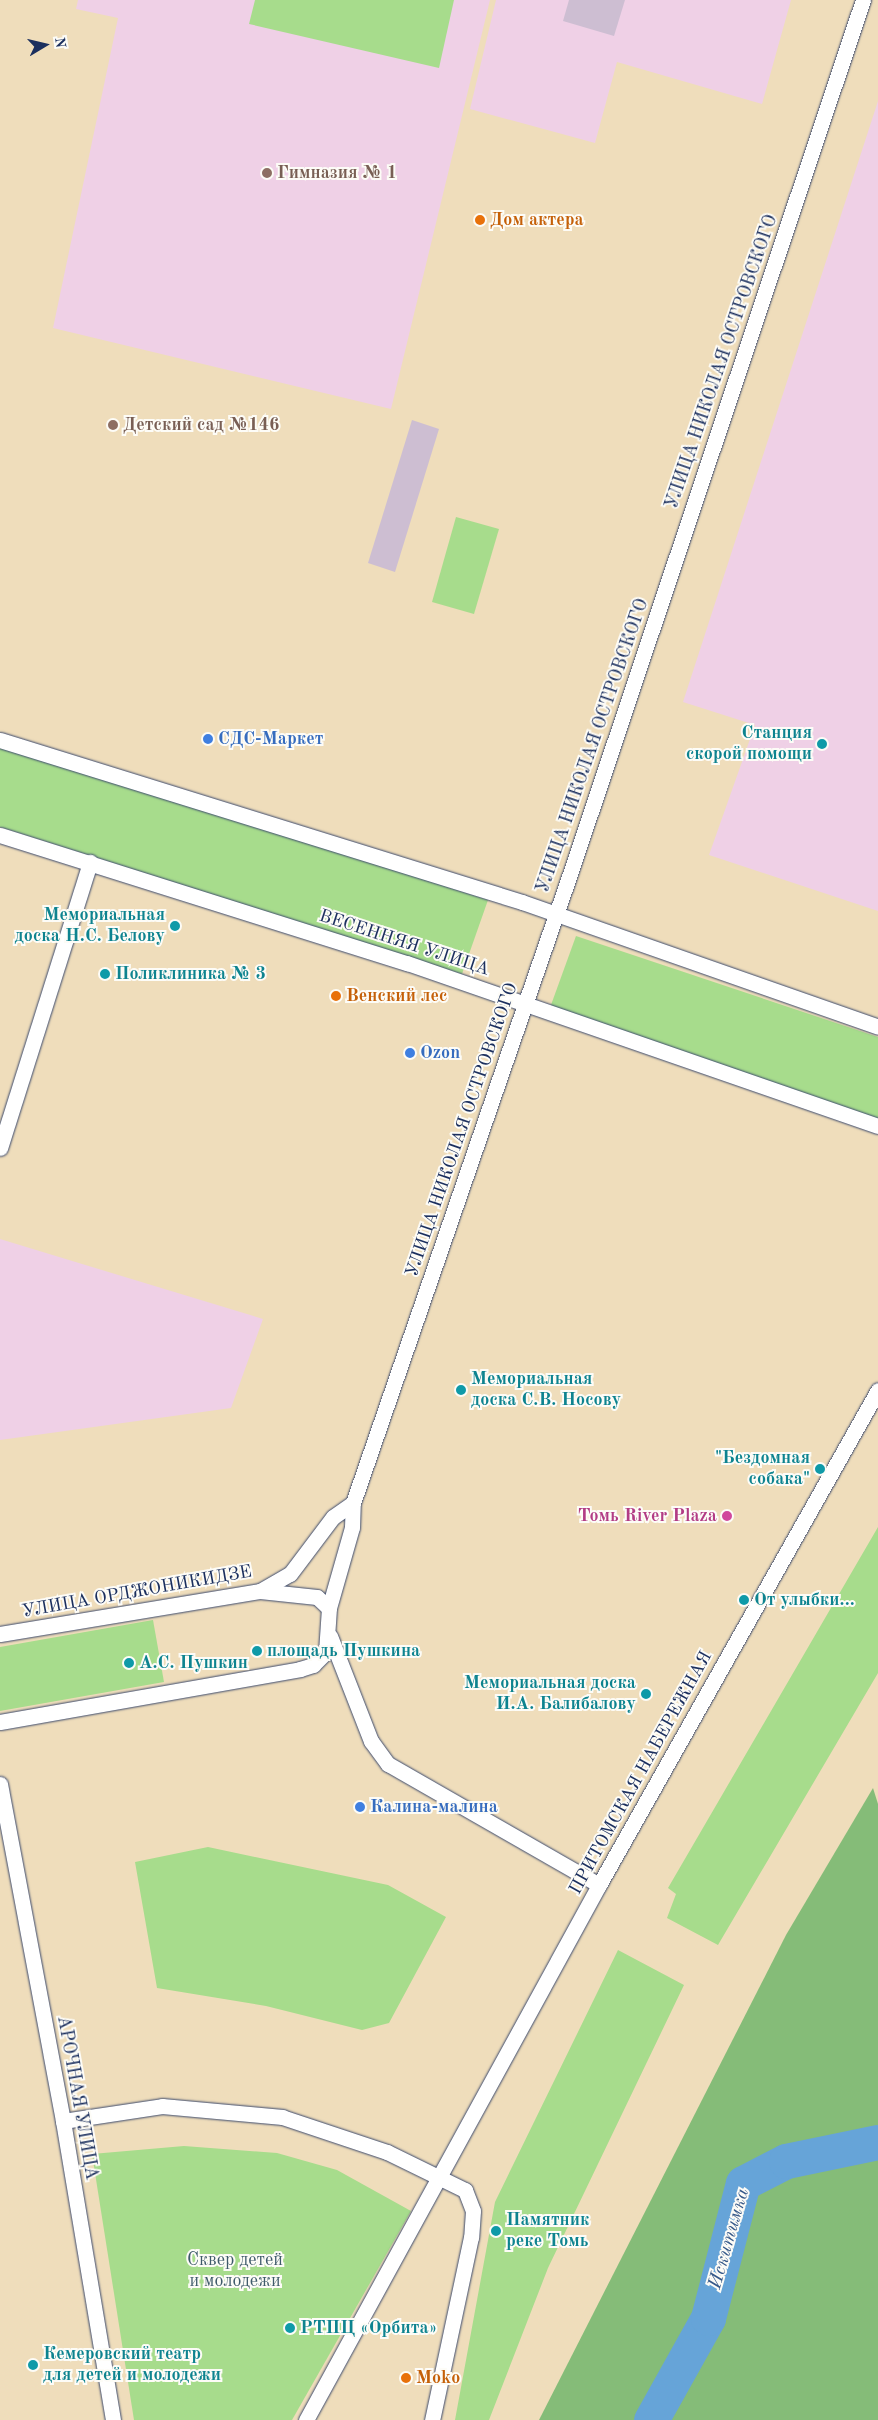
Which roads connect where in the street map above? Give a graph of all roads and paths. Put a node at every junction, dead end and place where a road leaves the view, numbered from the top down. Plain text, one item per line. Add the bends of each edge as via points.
1 (863, 0) edge
2 (0, 740) edge
3 (0, 835) edge
4 (90, 862) junction
5 (557, 914) junction
6 (526, 1003) junction
7 (878, 1027) edge
8 (878, 1126) edge
9 (0, 1148) edge
10 (878, 1390) edge
11 (353, 1503) junction
12 (260, 1591) junction
13 (329, 1608) junction
14 (0, 1634) edge
15 (330, 1636) junction
16 (0, 1722) edge
17 (0, 1784) edge
18 (599, 1884) junction
19 (63, 2120) junction
20 (440, 2176) junction
21 (112, 2420) edge
22 (306, 2420) edge
23 (432, 2420) edge

1 - 5 street, УЛИЦА НИКОЛАЯ ОСТРОВСКОГО
2 - 5 street
3 - 4 street, ВЕСЕННЯЯ УЛИЦА
4 - 6 street, ВЕСЕННЯЯ УЛИЦА
4 - 9 street
5 - 6 street, УЛИЦА НИКОЛАЯ ОСТРОВСКОГО
5 - 7 street
6 - 8 street, ВЕСЕННЯЯ УЛИЦА
6 - 11 street, УЛИЦА НИКОЛАЯ ОСТРОВСКОГО
10 - 18 street, ПРИТОМСКАЯ НАБЕРЕЖНАЯ
11 - 12 street, УЛИЦА ОРДЖОНИКИДЗЕ via 333,1517 290,1574
11 - 13 street via 352,1527
12 - 13 street via 317,1597
12 - 14 street, УЛИЦА ОРДЖОНИКИДЗЕ
13 - 15 street
15 - 16 street via 322,1658 300,1669
15 - 18 street via 367,1734 388,1764
17 - 19 street, АРОЧНАЯ УЛИЦА
18 - 20 street, ПРИТОМСКАЯ НАБЕРЕЖНАЯ
19 - 20 street via 162,2106 282,2117 387,2152
19 - 21 street, АРОЧНАЯ УЛИЦА
20 - 22 street, ПРИТОМСКАЯ НАБЕРЕЖНАЯ
20 - 23 street via 465,2190 473,2211

